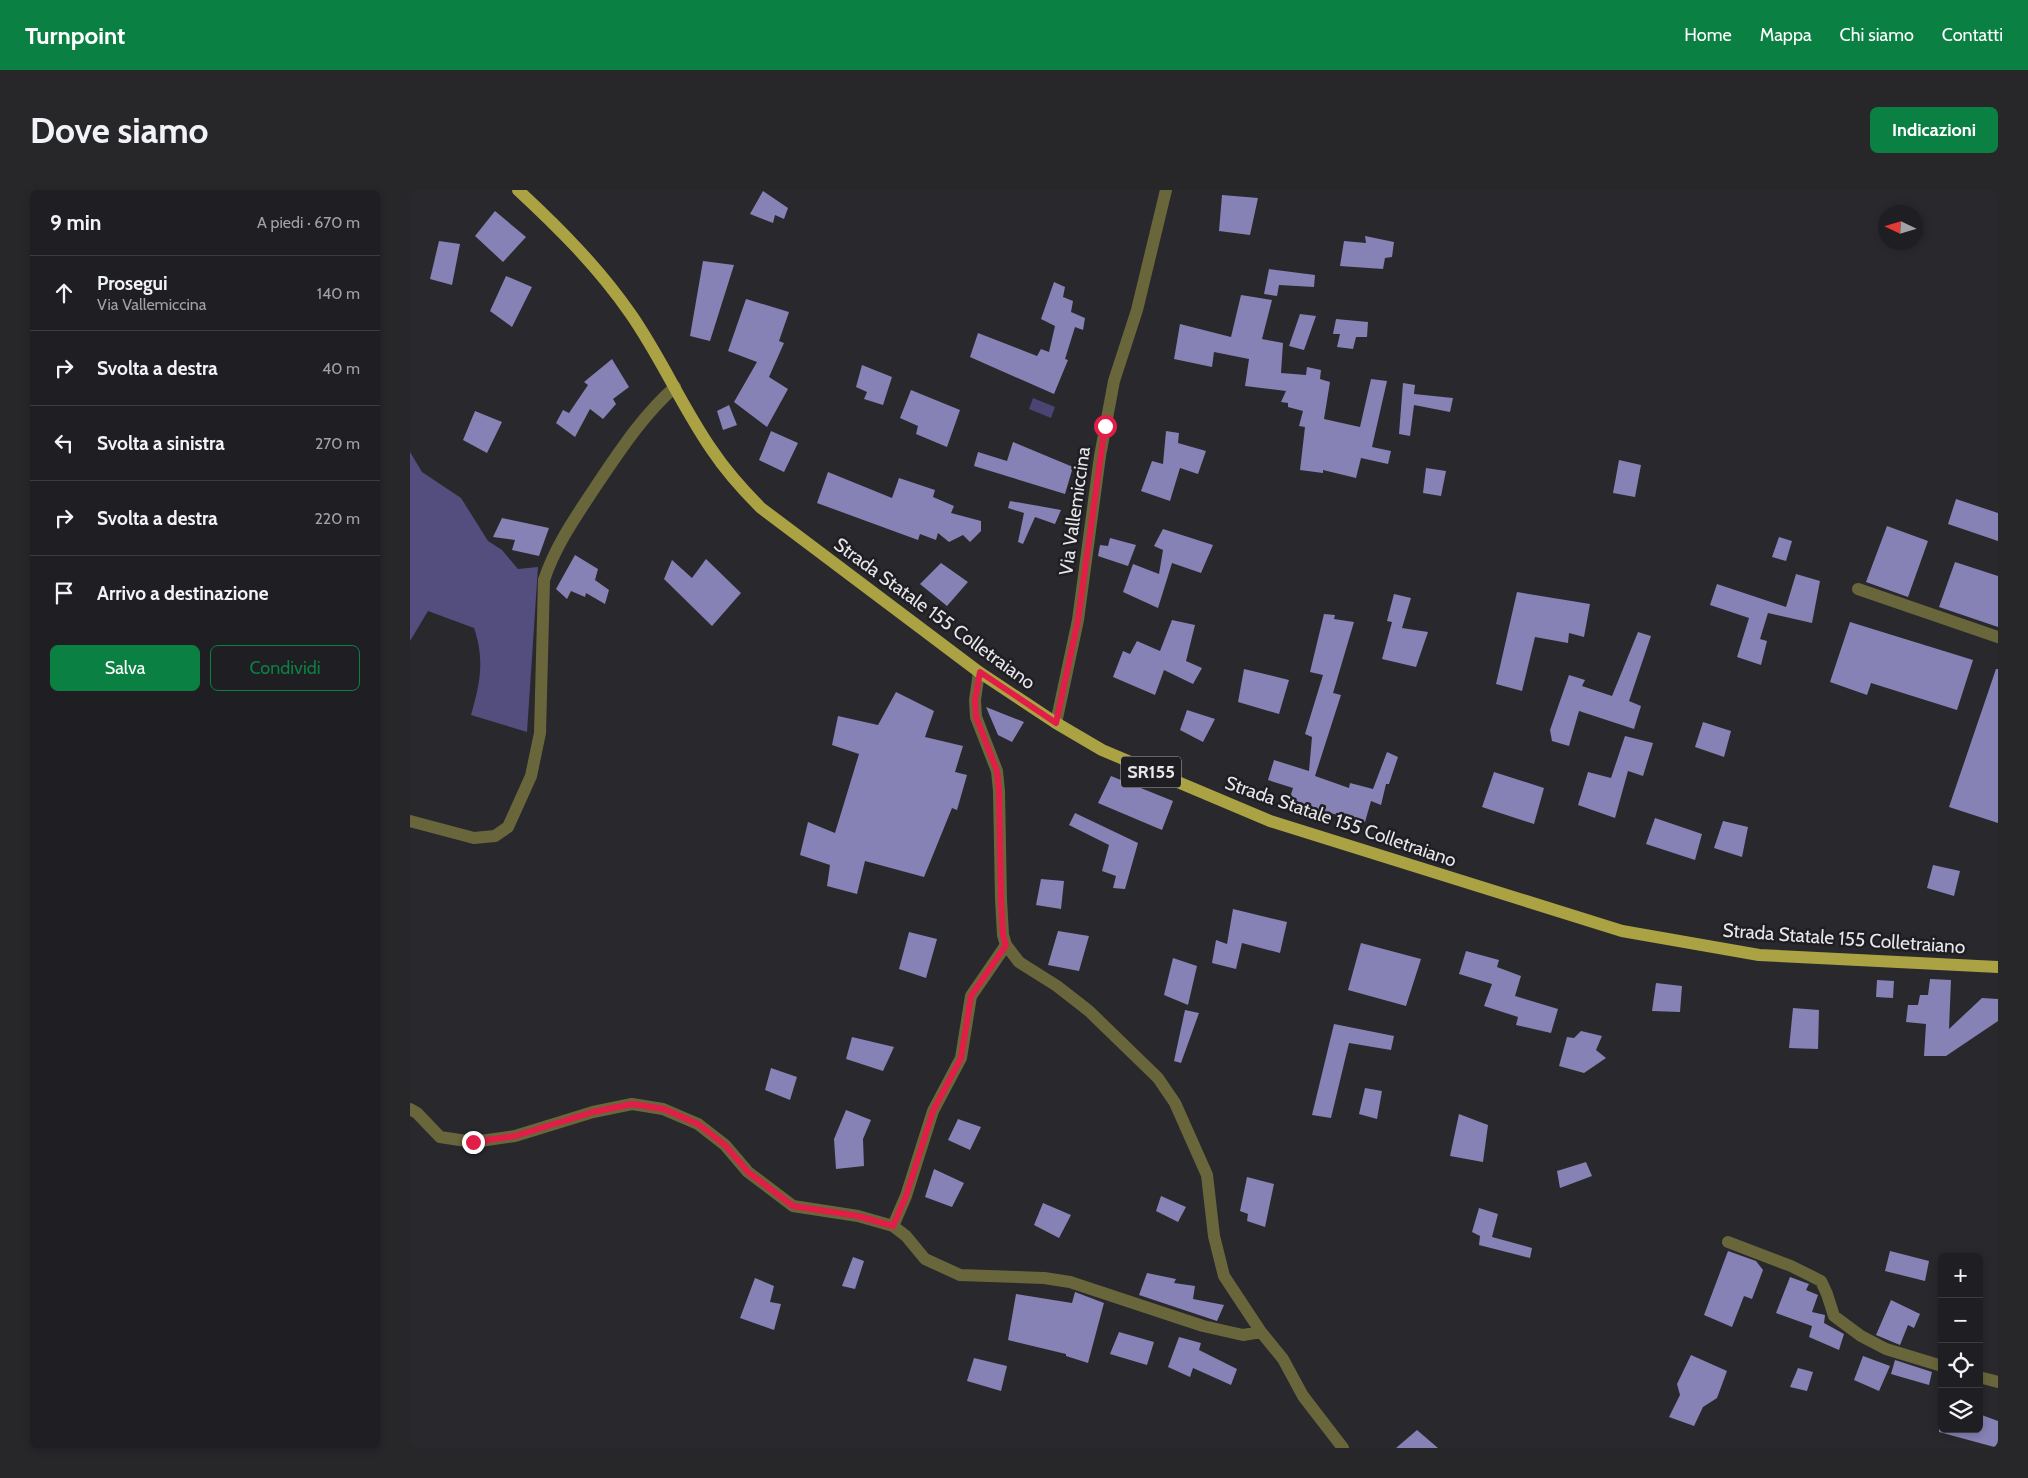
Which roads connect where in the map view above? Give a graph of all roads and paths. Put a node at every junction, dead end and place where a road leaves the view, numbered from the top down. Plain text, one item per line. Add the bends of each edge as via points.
1 (518, 190) edge
2 (1166, 190) edge
3 (675, 387) junction
4 (1858, 589) dead end
5 (1998, 637) edge
6 (980, 672) junction
7 (1056, 723) junction
8 (410, 821) edge
9 (1006, 945) junction
10 (1998, 967) edge
11 (410, 1109) edge
12 (893, 1226) junction
13 (1728, 1242) dead end
14 (1262, 1332) junction
15 (1938, 1365) edge
16 (1983, 1378) edge
17 (1998, 1382) edge
18 (1343, 1448) edge

1 - 3 main road, Strada Statale 155 Colletraiano / SR155 via 552,221 609,285 631,314
2 - 7 street, Via Vallemiccina via 1138,310 1114,381 1100,456 1078,620
3 - 6 main road, Strada Statale 155 Colletraiano / SR155 via 711,449 736,483 761,508
3 - 8 street via 659,401 621,448 561,537 551,558 544,580 540,733 531,776 508,827 495,836 474,838
4 - 5 street
6 - 7 main road, Strada Statale 155 Colletraiano / SR155
6 - 9 street via 975,700 976,717 997,771 1001,899
7 - 10 main road, Strada Statale 155 Colletraiano / SR155 via 1102,750 1270,821 1622,931 1759,955
9 - 12 street via 971,996 961,1058 933,1111
9 - 14 street via 1018,962 1089,1011 1142,1060 1171,1097 1192,1137 1207,1176 1214,1236 1224,1276
11 - 12 street via 440,1137 473,1142 515,1136 593,1112 632,1104 664,1109 698,1124 725,1145 748,1172 793,1206 858,1216
12 - 14 street via 926,1259 960,1275 1070,1282 1203,1326 1243,1335
13 - 15 street via 1821,1281 1834,1316 1861,1336 1886,1350
14 - 18 street via 1283,1359 1303,1396
16 - 17 street

